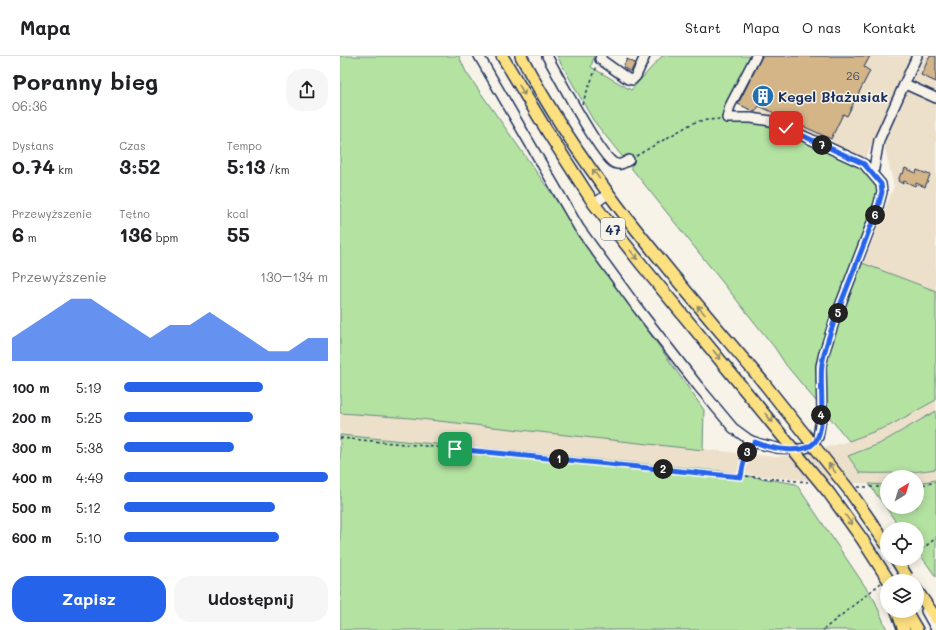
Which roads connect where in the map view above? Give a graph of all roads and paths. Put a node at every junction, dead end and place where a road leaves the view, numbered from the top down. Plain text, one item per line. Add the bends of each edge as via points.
1 (479, 56) edge
2 (502, 56) edge
3 (521, 56) edge
4 (547, 56) edge
5 (645, 56) edge
6 (756, 56) edge
7 (917, 56) edge
8 (601, 58) edge
9 (906, 82) junction
10 (936, 98) edge
11 (579, 113) junction
12 (727, 118) junction
13 (629, 160) joint
14 (873, 174) junction
15 (609, 193) junction
16 (594, 204) junction
17 (340, 438) edge
18 (755, 442) junction
19 (745, 456) joint
20 (741, 477) junction
21 (936, 482) edge
22 (812, 483) dead end
23 (924, 485) edge
24 (856, 487) dead end
25 (880, 487) edge
26 (880, 535) edge
27 (936, 538) edge
28 (924, 547) edge
29 (882, 574) edge
30 (880, 588) edge
31 (924, 601) edge
32 (924, 608) edge
33 (900, 618) edge
34 (910, 618) edge
35 (936, 618) edge
36 (936, 629) edge
37 (824, 630) edge
38 (904, 630) edge
39 (916, 630) edge

1 - 18 street via 580,228 698,386 734,428
2 -> 16 main road, 47
15 -> 3 main road, 47 via 566,132
4 - 11 street
5 - 8 street via 632,80
6 - 12 street via 730,106
7 - 9 street
8 - 11 path
9 - 10 street
9 - 14 street via 879,140
11 - 13 street via 613,163 622,164
12 - 13 path via 690,124
12 - 14 street via 771,121 864,164
14 - 18 street via 881,184 882,192 824,353 822,412 818,437 811,446 802,449 777,448
15 - 16 street
26 -> 15 main road, 47, bridge via 844,484
16 -> 29 main road, 47, bridge via 794,448 829,493 876,561
17 - 20 path
18 - 19 street
19 - 20 path
20 - 22 path
21 - 23 path
24 - 25 path
27 - 28 path
30 - 37 path
31 - 35 main road
32 - 36 street
33 - 38 main road
34 - 39 main road

